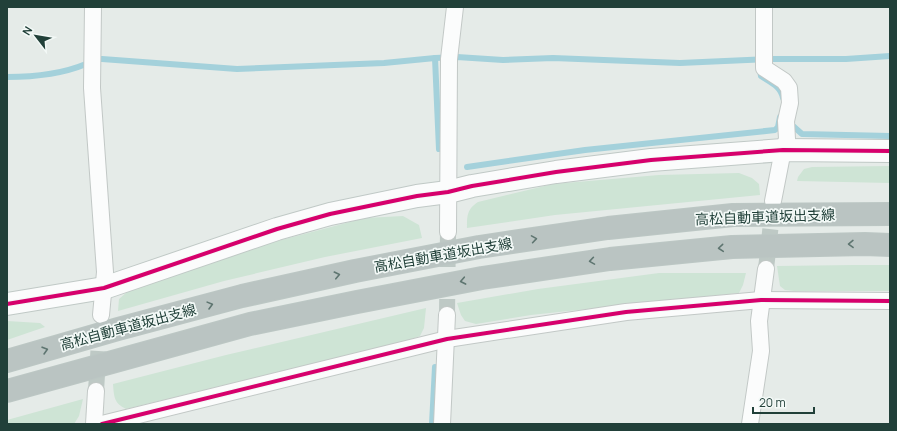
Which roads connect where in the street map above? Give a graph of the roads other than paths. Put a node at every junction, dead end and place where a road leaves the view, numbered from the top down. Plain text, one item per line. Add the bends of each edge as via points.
1 (93, 7) edge
2 (455, 7) edge
3 (764, 7) edge
4 (783, 150) junction
5 (890, 151) edge
6 (448, 192) junction
7 (773, 201) tunnel mouth
8 (890, 214) edge
9 (448, 232) tunnel mouth
10 (890, 245) edge
11 (766, 269) tunnel mouth
12 (104, 288) junction
13 (761, 300) junction
14 (890, 300) edge
15 (7, 304) edge
16 (100, 315) tunnel mouth
17 (447, 315) tunnel mouth
18 (447, 339) junction
19 (7, 361) edge
20 (7, 391) edge
21 (96, 391) tunnel mouth
22 (94, 424) edge
23 (102, 424) edge
24 (442, 424) edge
25 (750, 424) edge

1 - 12 street via 92,88
2 - 6 street via 450,55
3 - 4 street via 764,68 784,81 789,88 787,139
4 - 5 street
4 - 6 street via 636,162 548,173
4 - 7 street
6 - 9 street
6 - 12 street via 330,214 277,229
19 -> 8 highway, 高松自動車道坂出支線 via 242,296 479,247 608,228 733,215
10 -> 20 highway, 高松自動車道坂出支線 via 732,247 610,259 482,278 250,324
11 - 13 street
12 - 15 street
12 - 16 street
13 - 14 street
13 - 18 street via 626,312
13 - 25 street via 761,352
17 - 18 street
18 - 23 street
18 - 24 street
21 - 22 street

